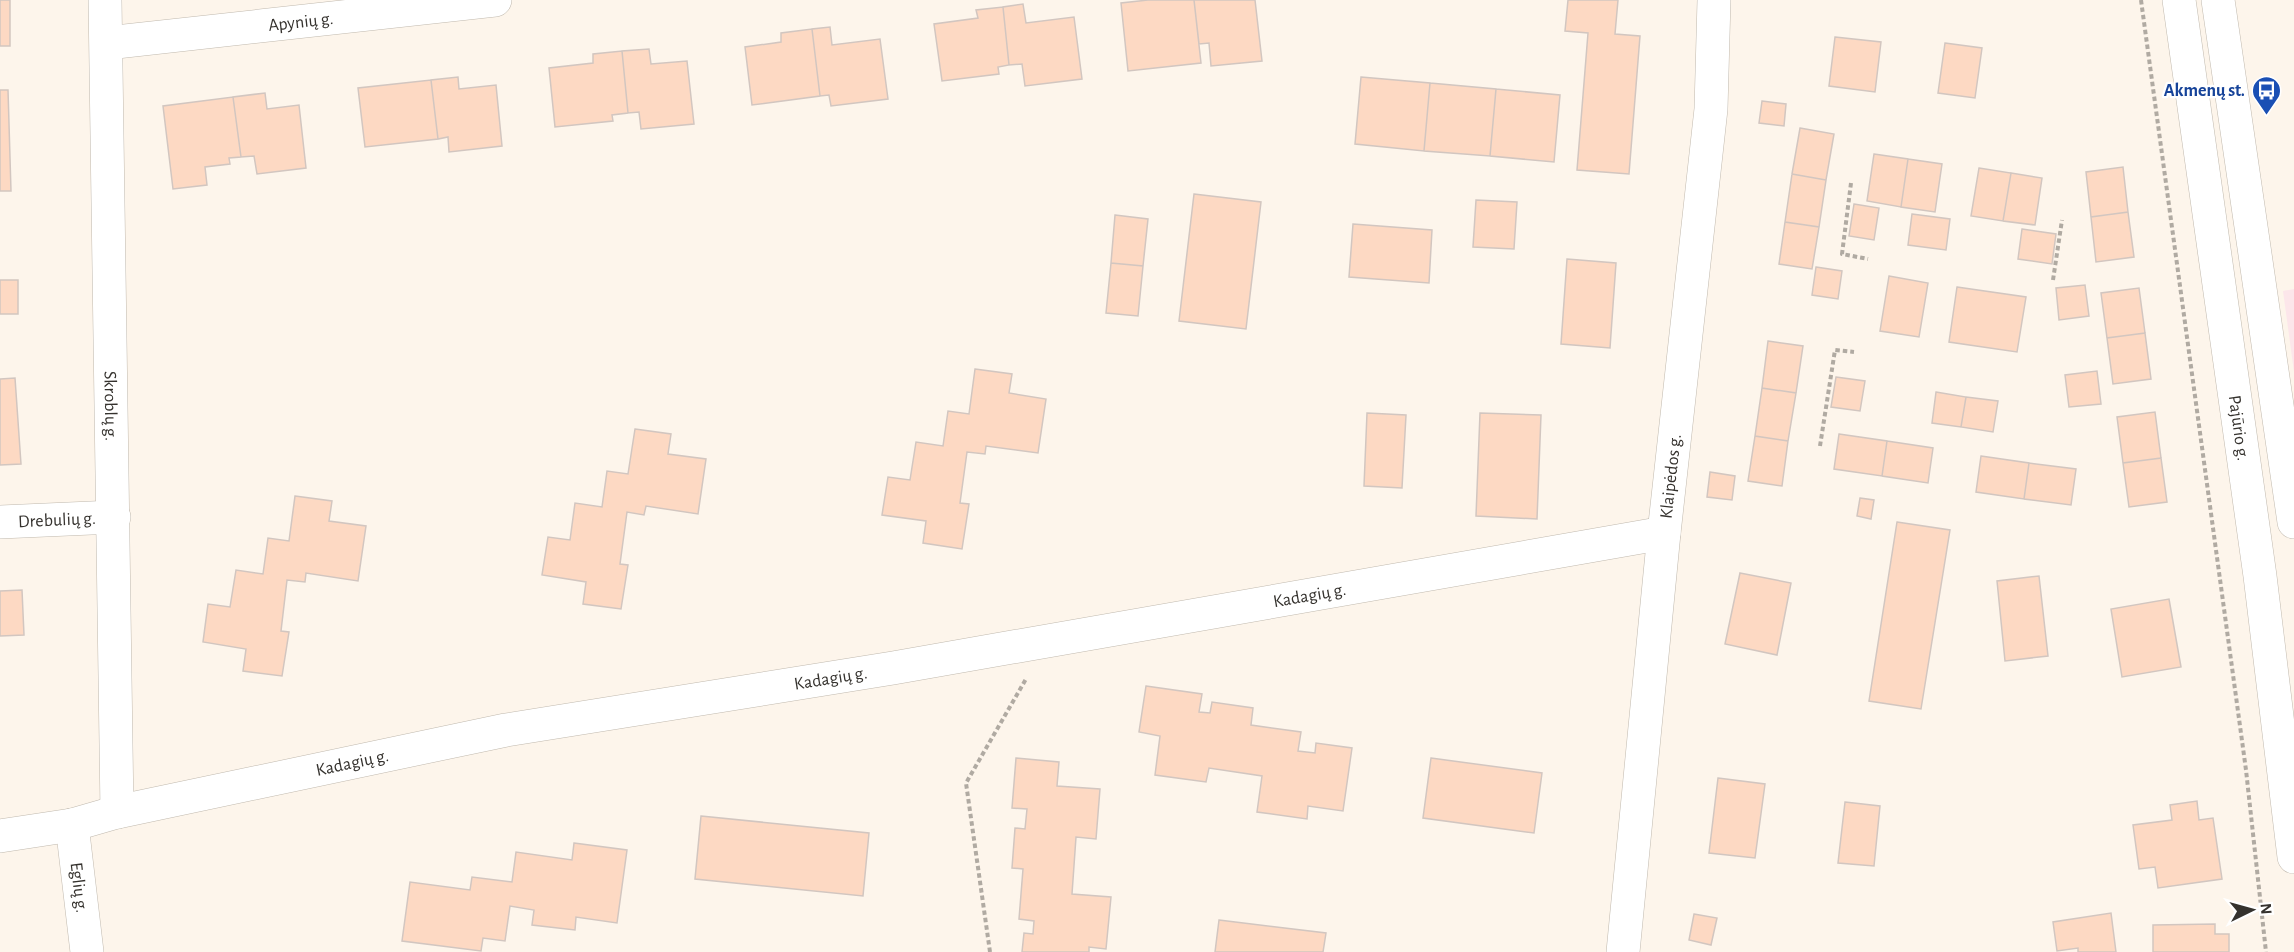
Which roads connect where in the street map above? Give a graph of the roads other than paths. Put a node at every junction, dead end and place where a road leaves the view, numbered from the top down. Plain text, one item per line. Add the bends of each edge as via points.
1 (105, 0) edge
2 (495, 0) edge
3 (1714, 0) edge
4 (2179, 0) edge
5 (2218, 0) edge
6 (107, 43) junction
7 (114, 517) junction
8 (0, 522) edge
9 (2294, 522) edge
10 (1664, 533) junction
11 (117, 812) junction
12 (72, 825) junction
13 (0, 836) edge
14 (2294, 857) edge
15 (87, 952) edge
16 (1623, 952) edge

1 - 6 street, Skroblų g.
2 - 6 street, Apynių g.
3 - 10 street, Klaipėdos g. via 1711,109
4 - 14 street, Pajūrio g. via 2260,576
5 - 9 street
6 - 7 street, Skroblų g.
7 - 8 street, Drebulių g.
7 - 11 street, Skroblų g.
10 - 11 street, Kadagių g. via 893,668 506,730
10 - 16 street, Klaipėdos g.
11 - 12 street, Kadagių g.
12 - 13 street, Kadagių g.
12 - 15 street, Eglių g.

